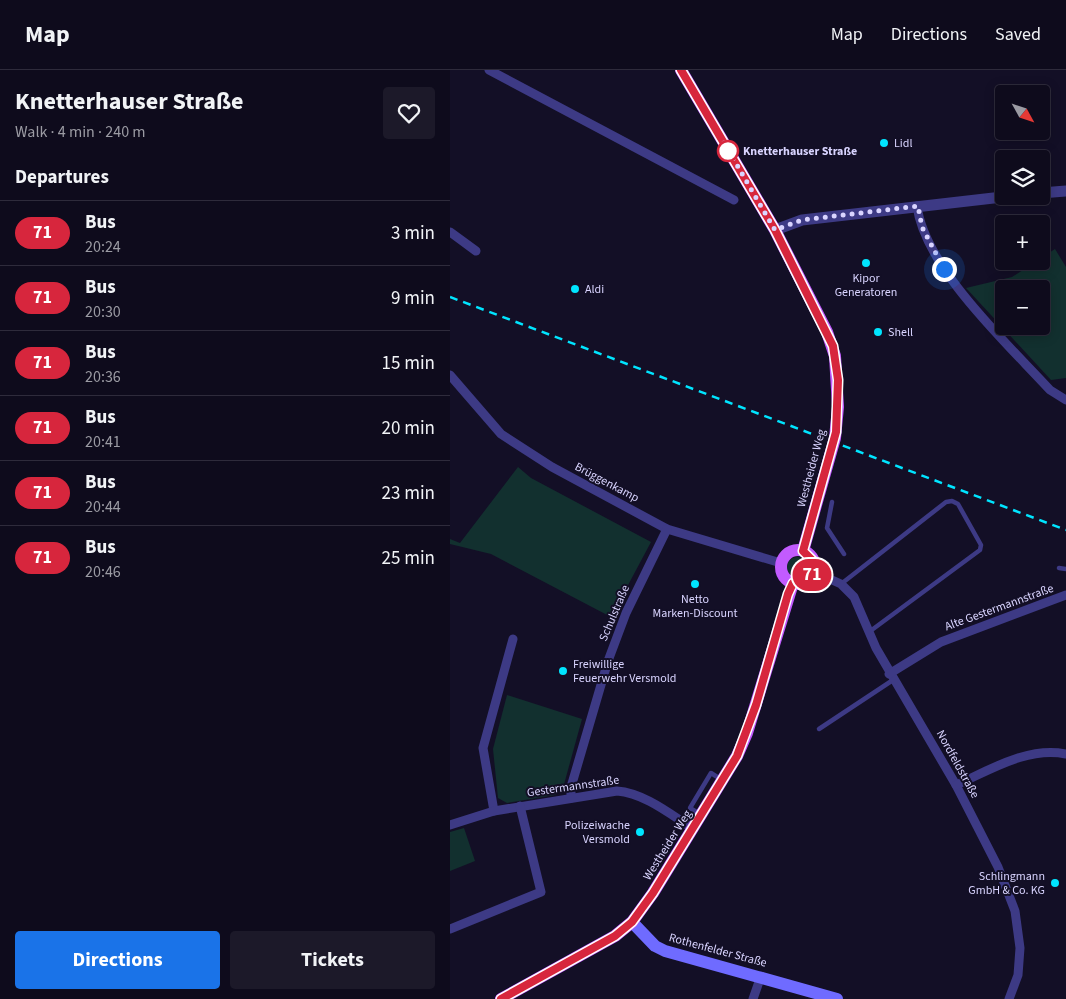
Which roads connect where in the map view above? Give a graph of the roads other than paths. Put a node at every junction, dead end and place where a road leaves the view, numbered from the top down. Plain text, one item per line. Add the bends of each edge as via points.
1 (490, 70) edge
2 (681, 70) edge
3 (1066, 191) edge
4 (1050, 192) edge
5 (995, 198) edge
6 (734, 200) dead end
7 (918, 206) junction
8 (775, 230) junction
9 (450, 232) edge
10 (476, 251) dead end
11 (450, 375) edge
12 (1066, 400) edge
13 (832, 502) dead end
14 (812, 517) junction
15 (827, 519) junction
16 (666, 529) junction
17 (803, 551) junction
18 (844, 554) dead end
19 (781, 563) junction
20 (1059, 568) dead end
21 (1066, 569) edge
22 (814, 572) junction
23 (793, 583) junction
24 (842, 584) junction
25 (1066, 595) edge
26 (869, 632) junction
27 (513, 639) dead end
28 (891, 677) junction
29 (818, 729) dead end
30 (1066, 754) edge
31 (956, 785) junction
32 (570, 798) junction
33 (520, 806) junction
34 (494, 811) junction
35 (450, 825) edge
36 (692, 828) junction
37 (632, 922) junction
38 (450, 929) edge
39 (761, 976) junction
40 (501, 999) edge
41 (754, 999) edge
42 (837, 999) edge
43 (1009, 999) edge

1 - 6 street
2 - 8 main road, Westheider Weg
3 - 4 street
5 - 7 street
7 - 8 street via 802,220
7 - 12 street via 922,227 952,282 1050,390
8 - 14 main road, Westheider Weg via 827,332 837,366 836,432
9 - 10 street
11 - 16 street, Brüggenkamp via 501,434 552,467
13 - 15 lane
14 - 15 lane
14 - 17 main road, Westheider Weg
15 - 18 lane via 827,528
16 - 19 street, Brüggenkamp
16 - 32 street, Schulstraße via 626,613 608,661
17 - 19 main road via 792,551
17 - 22 main road via 814,562
19 - 23 main road via 785,578
20 - 21 lane
22 - 23 main road via 806,582
22 - 24 street, Nordfeldstraße
23 - 36 main road, Westheider Weg via 747,733 723,781
24 - 26 street, Nordfeldstraße via 854,597
24 - 26 lane via 946,502 958,504 981,546 980,550
25 - 28 street, Alte Gestermannstraße via 948,639
26 - 28 street, Nordfeldstraße
27 - 34 street via 483,748
28 - 29 lane
28 - 31 street, Nordfeldstraße
30 - 31 street via 1053,752 1017,758
31 - 43 street, Nordfeldstraße via 998,866 1015,911 1020,948 1018,975
32 - 33 street, Gestermannstraße
32 - 36 street, Gestermannstraße via 626,792
33 - 34 street, Gestermannstraße
33 - 38 street via 541,892
34 - 35 street, Gestermannstraße
36 - 37 main road, Westheider Weg
37 - 39 main road, Rothenfelder Straße via 660,948
37 - 40 main road via 615,936
39 - 41 street
39 - 42 main road, Rothenfelder Straße

